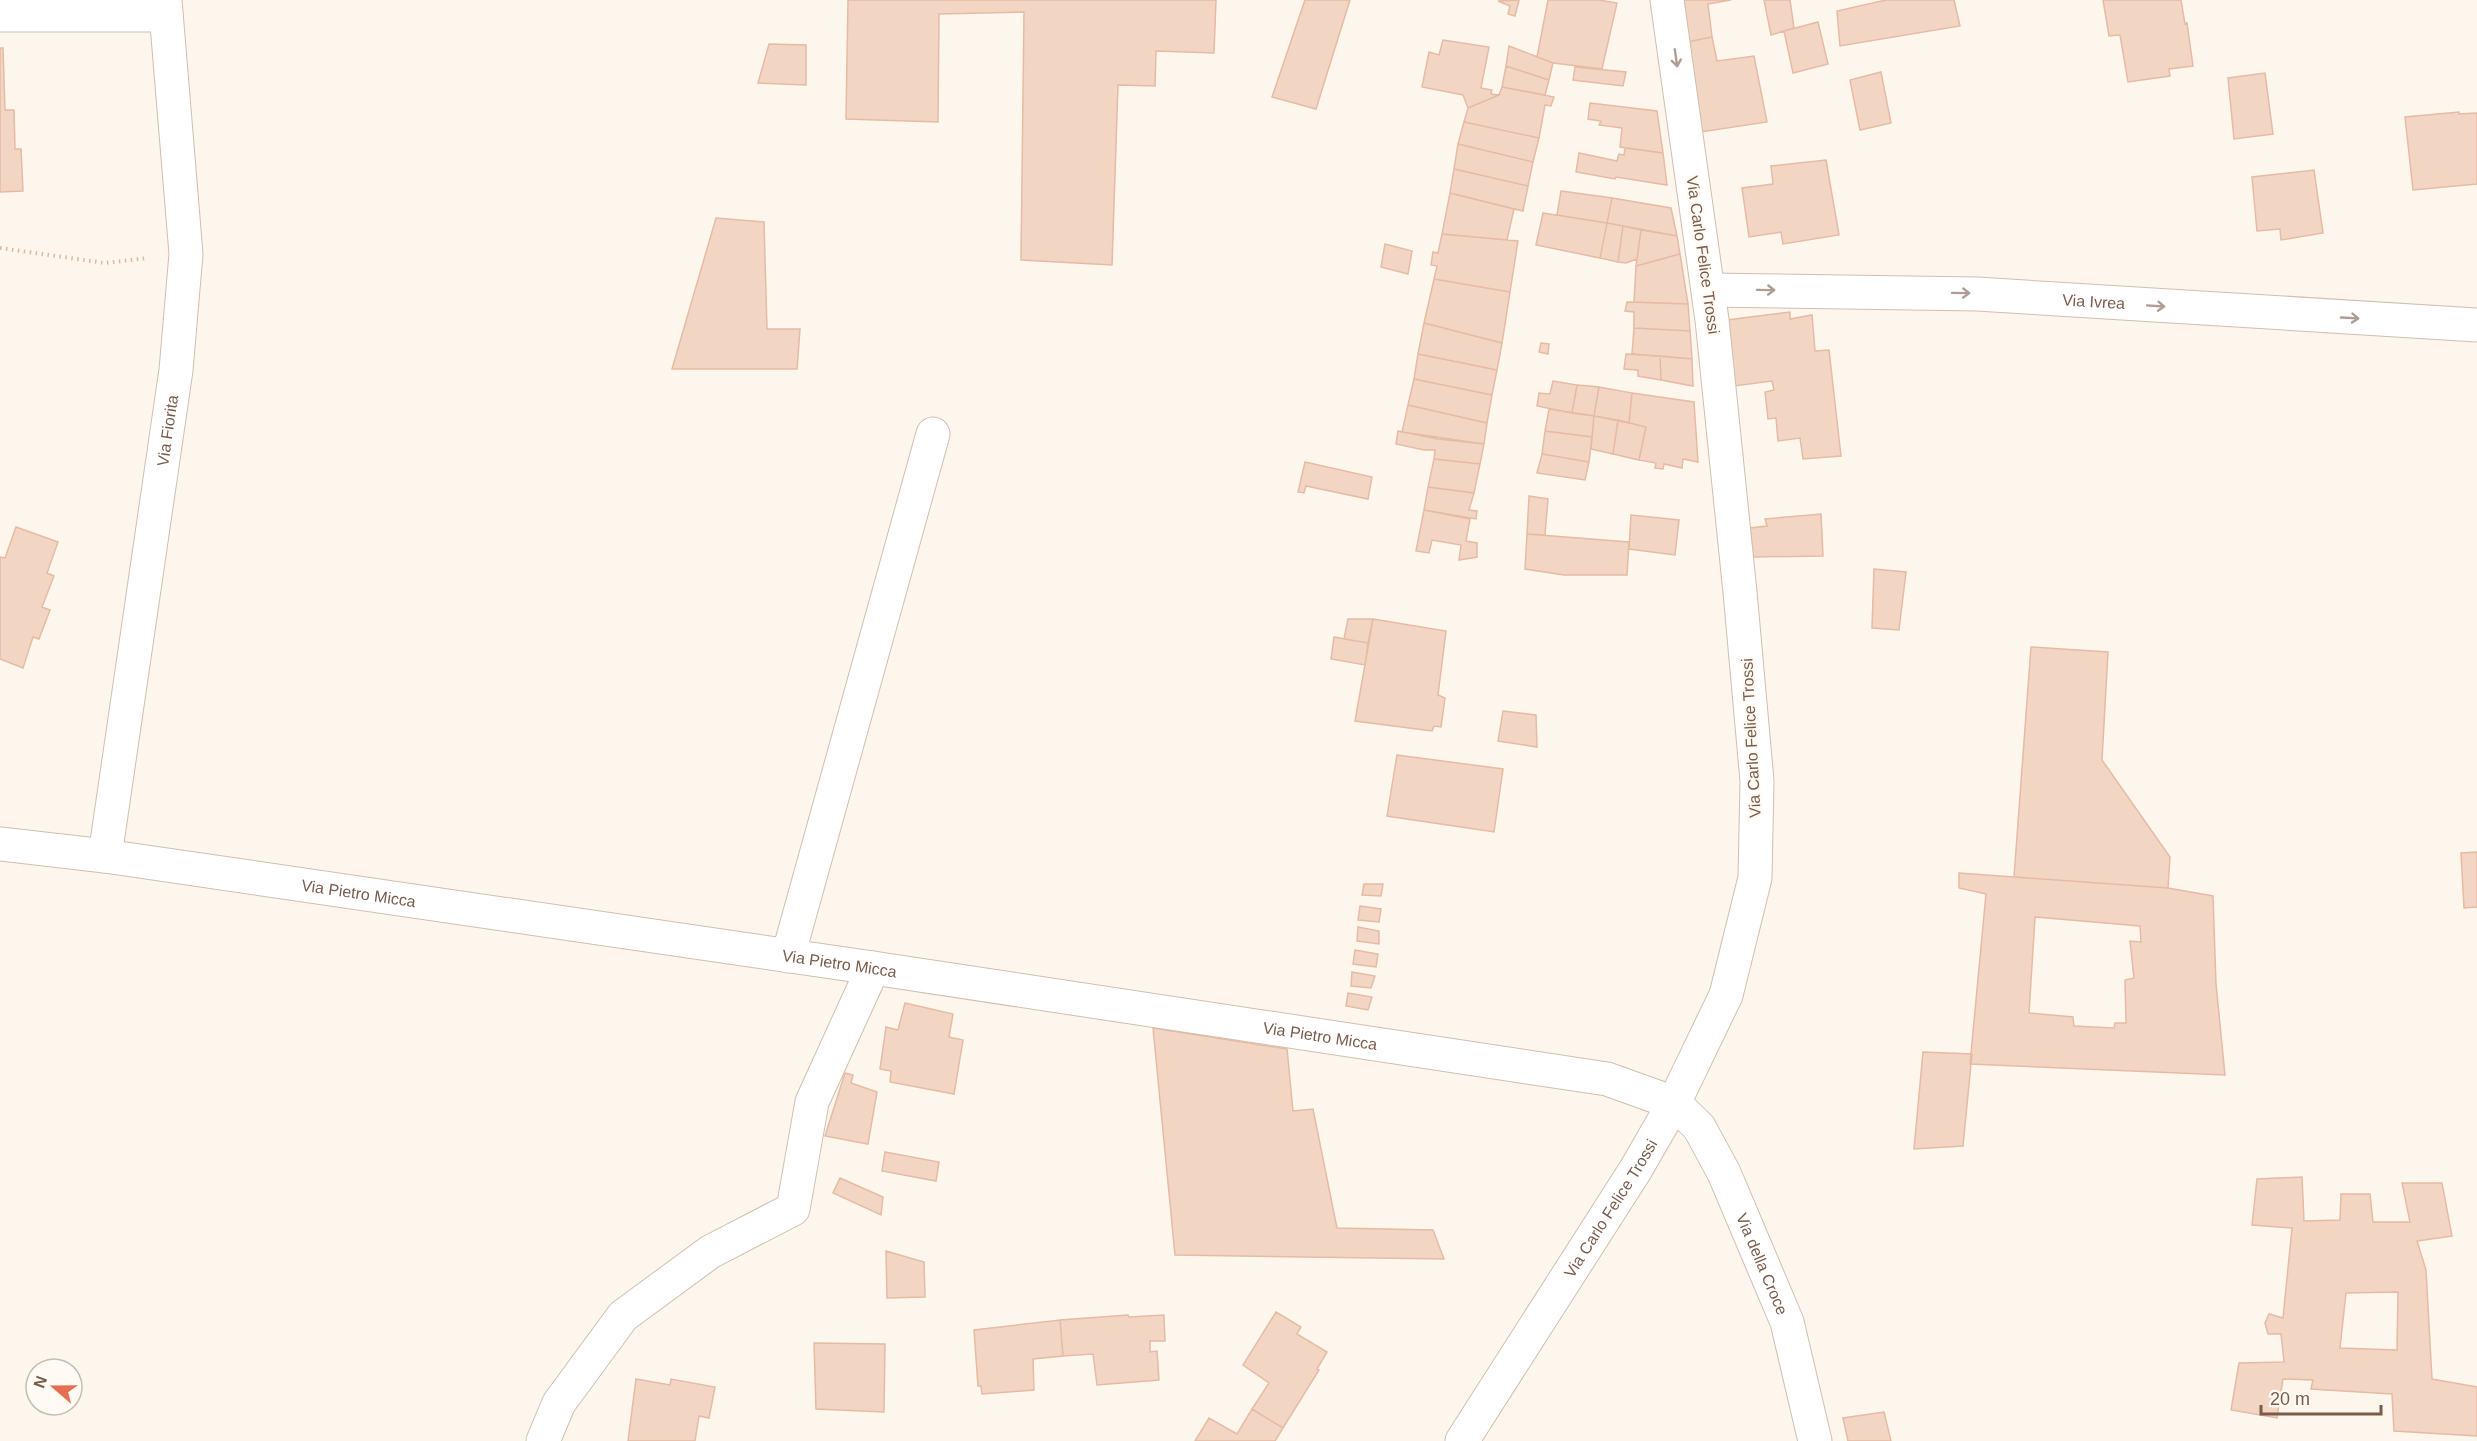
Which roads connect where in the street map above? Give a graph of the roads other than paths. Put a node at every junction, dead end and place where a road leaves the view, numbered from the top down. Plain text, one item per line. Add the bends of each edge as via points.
1 (1667, 0) edge
2 (165, 8) edge
3 (0, 15) edge
4 (1708, 290) junction
5 (2477, 325) edge
6 (933, 434) dead end
7 (0, 844) edge
8 (105, 856) junction
9 (788, 956) junction
10 (873, 968) junction
11 (1674, 1102) junction
12 (543, 1441) edge
13 (1462, 1441) edge
14 (1815, 1441) edge

1 -> 4 street, Via Carlo Felice Trossi
2 - 3 street
2 - 8 street, Via Fiorita via 186,254 176,370
4 -> 5 street, Via Ivrea via 1977,294
4 - 11 street, Via Carlo Felice Trossi via 1757,782 1755,878 1726,995
6 - 9 street
7 - 8 street, Via Pietro Micca
8 - 9 street, Via Pietro Micca
9 - 10 street, Via Pietro Micca
10 - 11 street, Via Pietro Micca via 1607,1079
10 - 12 street via 812,1102 793,1209 710,1252 623,1316 559,1403
11 - 13 street, Via Carlo Felice Trossi via 1636,1169
11 - 14 street, Via della Croce via 1700,1127 1724,1173 1787,1322

